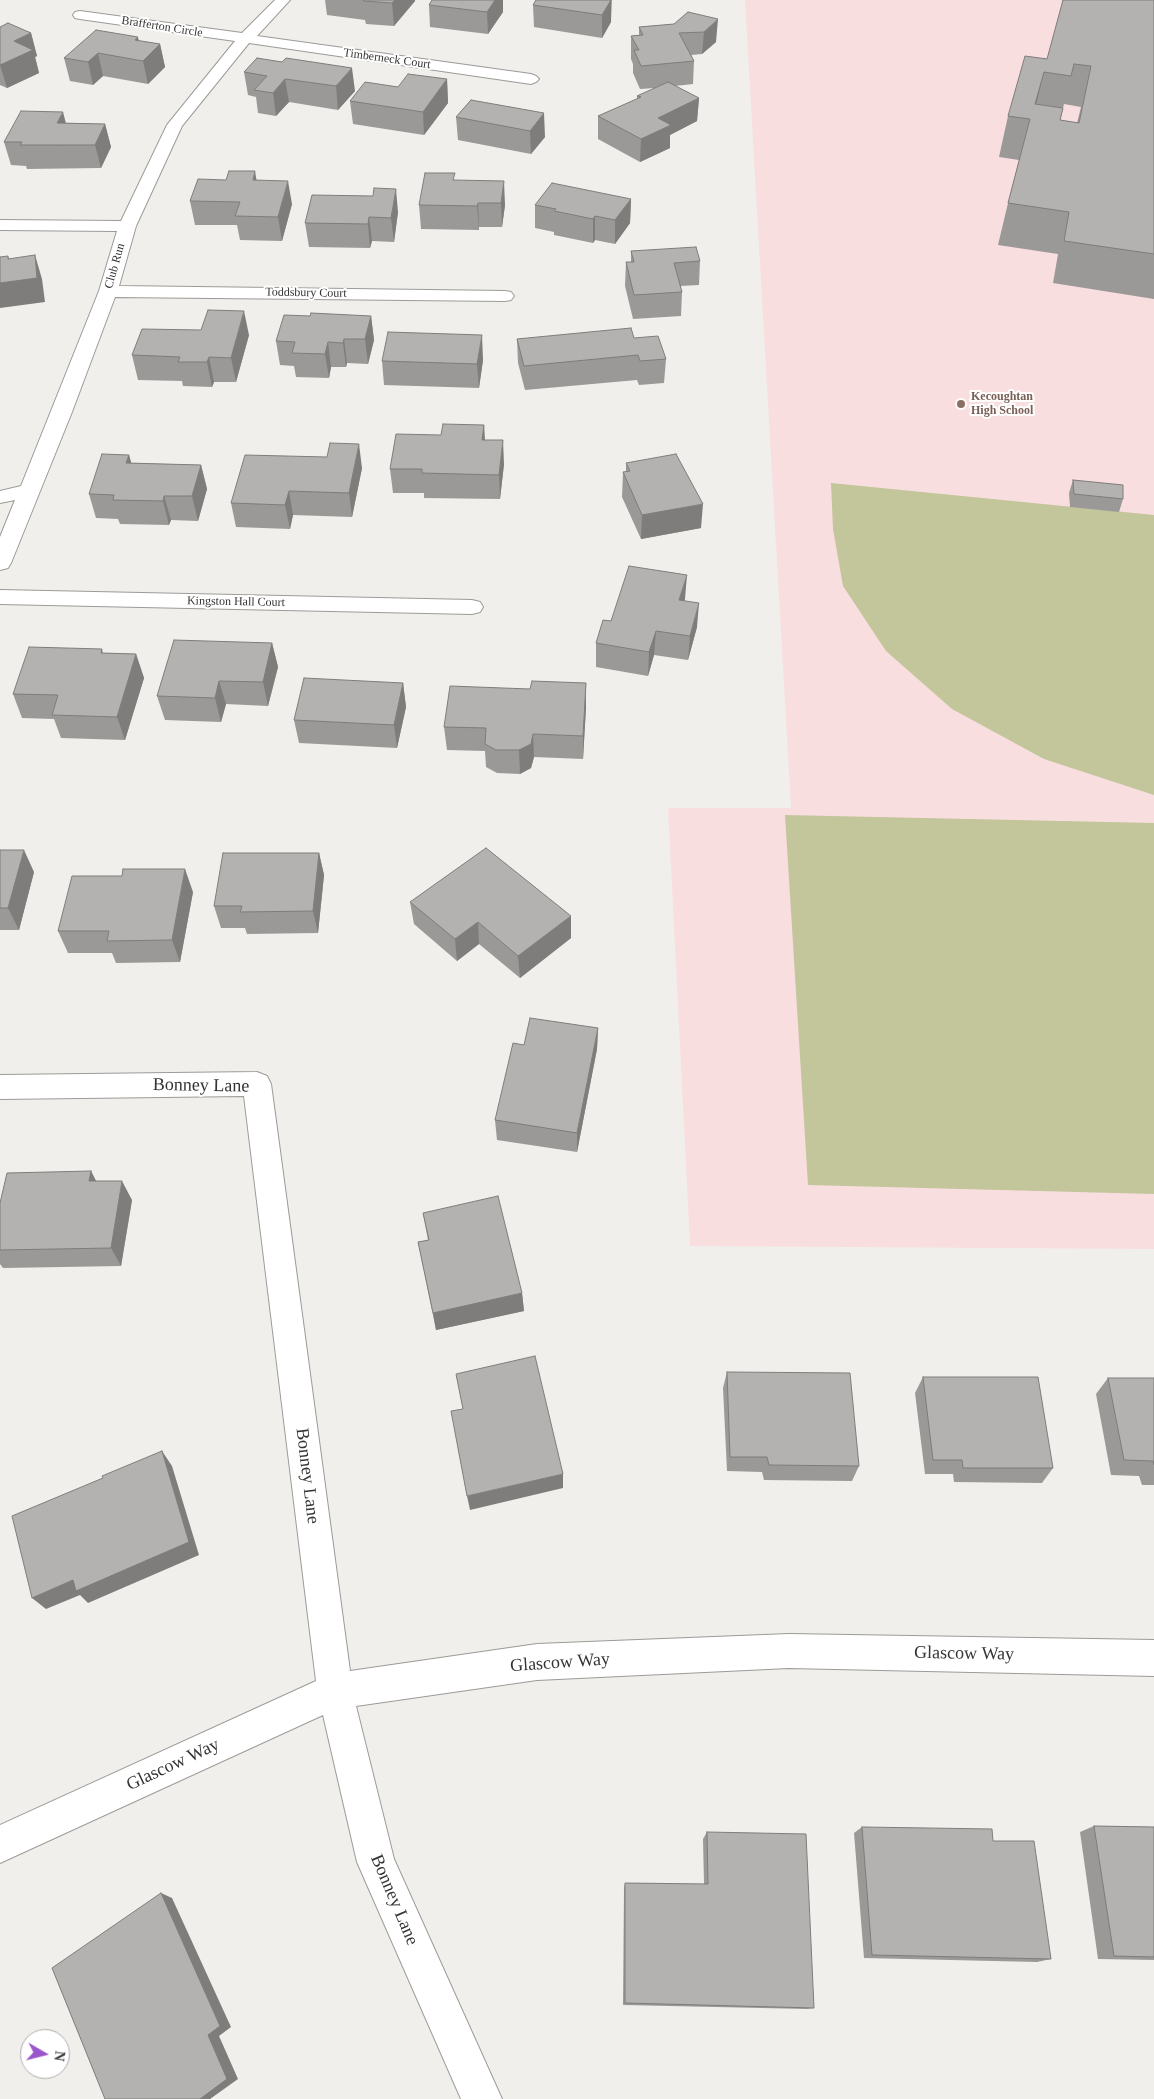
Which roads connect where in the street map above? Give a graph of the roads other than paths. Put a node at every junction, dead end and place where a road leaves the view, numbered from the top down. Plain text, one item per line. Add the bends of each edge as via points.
1 (283, 0) edge
2 (80, 15) dead end
3 (244, 40) junction
4 (530, 79) dead end
5 (0, 225) edge
6 (127, 226) junction
7 (108, 291) junction
8 (505, 296) dead end
9 (30, 491) junction
10 (0, 497) edge
11 (0, 563) edge
12 (0, 597) edge
13 (472, 608) dead end
14 (0, 1087) edge
15 (1154, 1658) edge
16 (335, 1690) junction
17 (0, 1844) edge
18 (482, 2099) edge

1 - 3 street, Club Run
2 - 3 street, Brafferton Circle
3 - 4 street, Timberneck Court
3 - 6 street, Club Run via 175,125
5 - 6 street
6 - 7 street, Club Run
7 - 8 street, Toddsbury Court
7 - 9 street, Club Run
9 - 10 street
9 - 11 street, Club Run
12 - 13 street, Kingston Hall Court
14 - 16 street, Bonney Lane via 257,1084
15 - 16 street, Glascow Way via 789,1651 537,1662
16 - 17 street, Glascow Way
16 - 18 street, Bonney Lane via 376,1862

